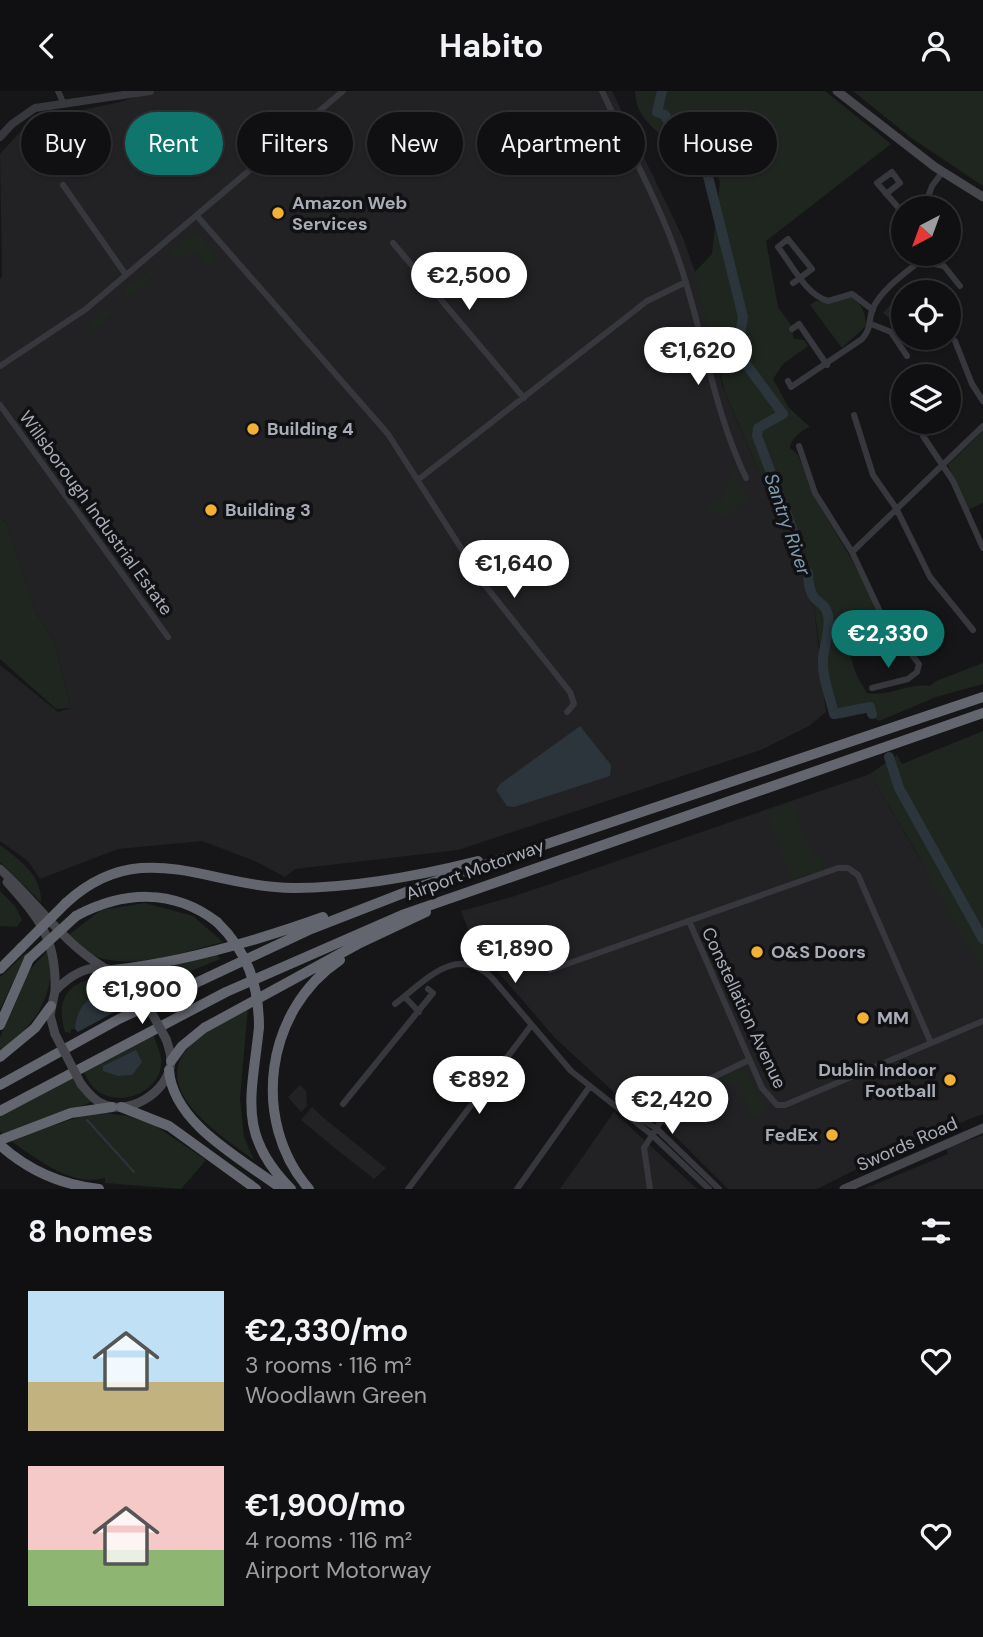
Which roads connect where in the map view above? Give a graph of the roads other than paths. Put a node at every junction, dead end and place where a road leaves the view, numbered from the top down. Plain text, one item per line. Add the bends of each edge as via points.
1 (58, 91) edge
2 (150, 91) edge
3 (343, 91) edge
4 (602, 91) edge
5 (837, 91) edge
6 (120, 92) edge
7 (63, 102) junction
8 (0, 137) edge
9 (943, 171) junction
10 (63, 185) dead end
11 (886, 194) dead end
12 (928, 196) edge
13 (983, 197) edge
14 (891, 200) edge
15 (197, 216) junction
16 (393, 243) dead end
17 (910, 266) edge
18 (944, 266) edge
19 (126, 275) junction
20 (801, 277) junction
21 (955, 280) edge
22 (686, 282) junction
23 (793, 283) dead end
24 (873, 310) junction
25 (871, 324) junction
26 (792, 329) dead end
27 (959, 350) edge
28 (907, 356) dead end
29 (827, 365) junction
30 (0, 366) edge
31 (788, 381) dead end
32 (524, 398) junction
33 (983, 401) edge
34 (0, 405) edge
35 (854, 415) dead end
36 (983, 426) edge
37 (922, 434) edge
38 (799, 446) dead end
39 (942, 465) junction
40 (746, 478) dead end
41 (419, 479) junction
42 (897, 508) junction
43 (983, 548) edge
44 (852, 552) junction
45 (883, 618) junction
46 (860, 627) dead end
47 (972, 630) dead end
48 (168, 637) dead end
49 (872, 688) dead end
50 (983, 697) edge
51 (567, 712) dead end
52 (983, 713) edge
53 (540, 845) junction
54 (0, 869) edge
55 (522, 871) junction
56 (0, 876) edge
57 (419, 887) junction
58 (689, 921) junction
59 (378, 936) junction
60 (0, 968) edge
61 (108, 969) junction
62 (550, 970) dead end
63 (428, 989) dead end
64 (55, 991) junction
65 (405, 997) junction
66 (396, 1004) dead end
67 (51, 1006) junction
68 (419, 1012) junction
69 (983, 1021) edge
70 (0, 1024) edge
71 (530, 1027) junction
72 (931, 1043) junction
73 (0, 1056) edge
74 (749, 1060) junction
75 (170, 1065) junction
76 (0, 1085) edge
77 (590, 1086) junction
78 (343, 1104) dead end
79 (615, 1105) junction
80 (117, 1107) junction
81 (0, 1111) edge
82 (656, 1128) junction
83 (983, 1128) edge
84 (652, 1135) junction
85 (0, 1143) edge
86 (99, 1189) edge
87 (256, 1189) edge
88 (282, 1189) edge
89 (291, 1189) edge
90 (309, 1189) edge
91 (408, 1189) edge
92 (517, 1189) edge
93 (650, 1189) edge
94 (709, 1189) edge
95 (719, 1189) edge
96 (844, 1189) edge

1 - 7 street
2 - 6 street
3 - 15 street
4 - 22 street
5 - 9 main road
6 - 7 street
7 - 8 street via 23,114
9 - 12 street
9 - 13 main road
10 - 19 street
11 - 14 street
15 - 19 street
15 - 41 street via 353,392
16 - 32 street
17 - 24 street
18 - 21 street
19 - 30 street via 52,333
20 - 20 street via 778,247 788,239 812,269
20 - 23 street
20 - 24 street via 820,299 852,294
22 - 32 street via 647,301
22 - 40 street via 719,412
24 - 25 street
25 - 28 street via 891,332
25 - 29 street via 862,339
26 - 29 street via 799,324
27 - 33 street
29 - 31 street via 791,387
32 - 41 street
34 - 48 street, Willsborough Industrial Estate
35 - 42 street via 873,475
36 - 39 street
37 - 39 street
38 - 44 street via 815,493
39 - 42 street
39 - 43 street
41 - 51 street via 484,583 570,692 574,704
42 - 44 street
42 - 47 street via 930,577
44 - 45 street
45 - 46 street
45 - 49 street via 919,664 908,679
50 - 53 highway, Airport Motorway
52 - 55 highway, Airport Motorway
53 - 57 highway, Airport Motorway
53 - 60 highway, bridge via 419,875 297,888 248,884 168,867 135,867 101,877 66,903
54 - 61 main road via 72,946
55 - 59 highway
55 - 81 highway, Airport Motorway via 402,915 226,992
56 - 64 main road via 45,929 53,950
57 - 61 highway via 255,939 158,963
57 - 76 highway, Airport Motorway via 200,978
58 - 62 street, Constellation Avenue
58 - 72 street, Constellation Avenue via 848,868 858,875
58 - 74 street, Constellation Avenue
59 - 75 highway via 204,1028 182,1046
59 - 90 highway via 331,966 308,990 287,1022 275,1056 272,1094 277,1129 289,1161
61 - 64 main road via 83,970
61 - 75 main road, bridge via 131,981 144,999 166,1039
63 - 68 street via 433,993
64 - 67 main road
65 - 66 street
65 - 68 street
65 - 71 street via 443,969 472,964 492,978
67 - 73 highway via 35,1028
67 - 80 main road, bridge via 55,1034 81,1084 97,1101
68 - 78 street
69 - 72 street, Constellation Avenue
70 - 89 highway, bridge via 29,959 76,916 114,899 141,896 182,902 217,922 237,944 251,971 259,1027 251,1086 252,1122 264,1159
71 - 77 street
71 - 91 street
72 - 74 street, Constellation Avenue via 785,1105 766,1096
74 - 82 street via 693,1087
75 - 80 main road via 164,1081 150,1096
75 - 88 highway via 170,1086 182,1111
77 - 79 street
77 - 92 street
79 - 82 street
79 - 84 street
80 - 85 highway via 71,1112
80 - 87 highway via 169,1126
82 - 84 street
82 - 95 street
83 - 96 main road, Swords Road
84 - 93 street via 643,1151
84 - 94 street
85 - 86 highway via 20,1161 64,1183

